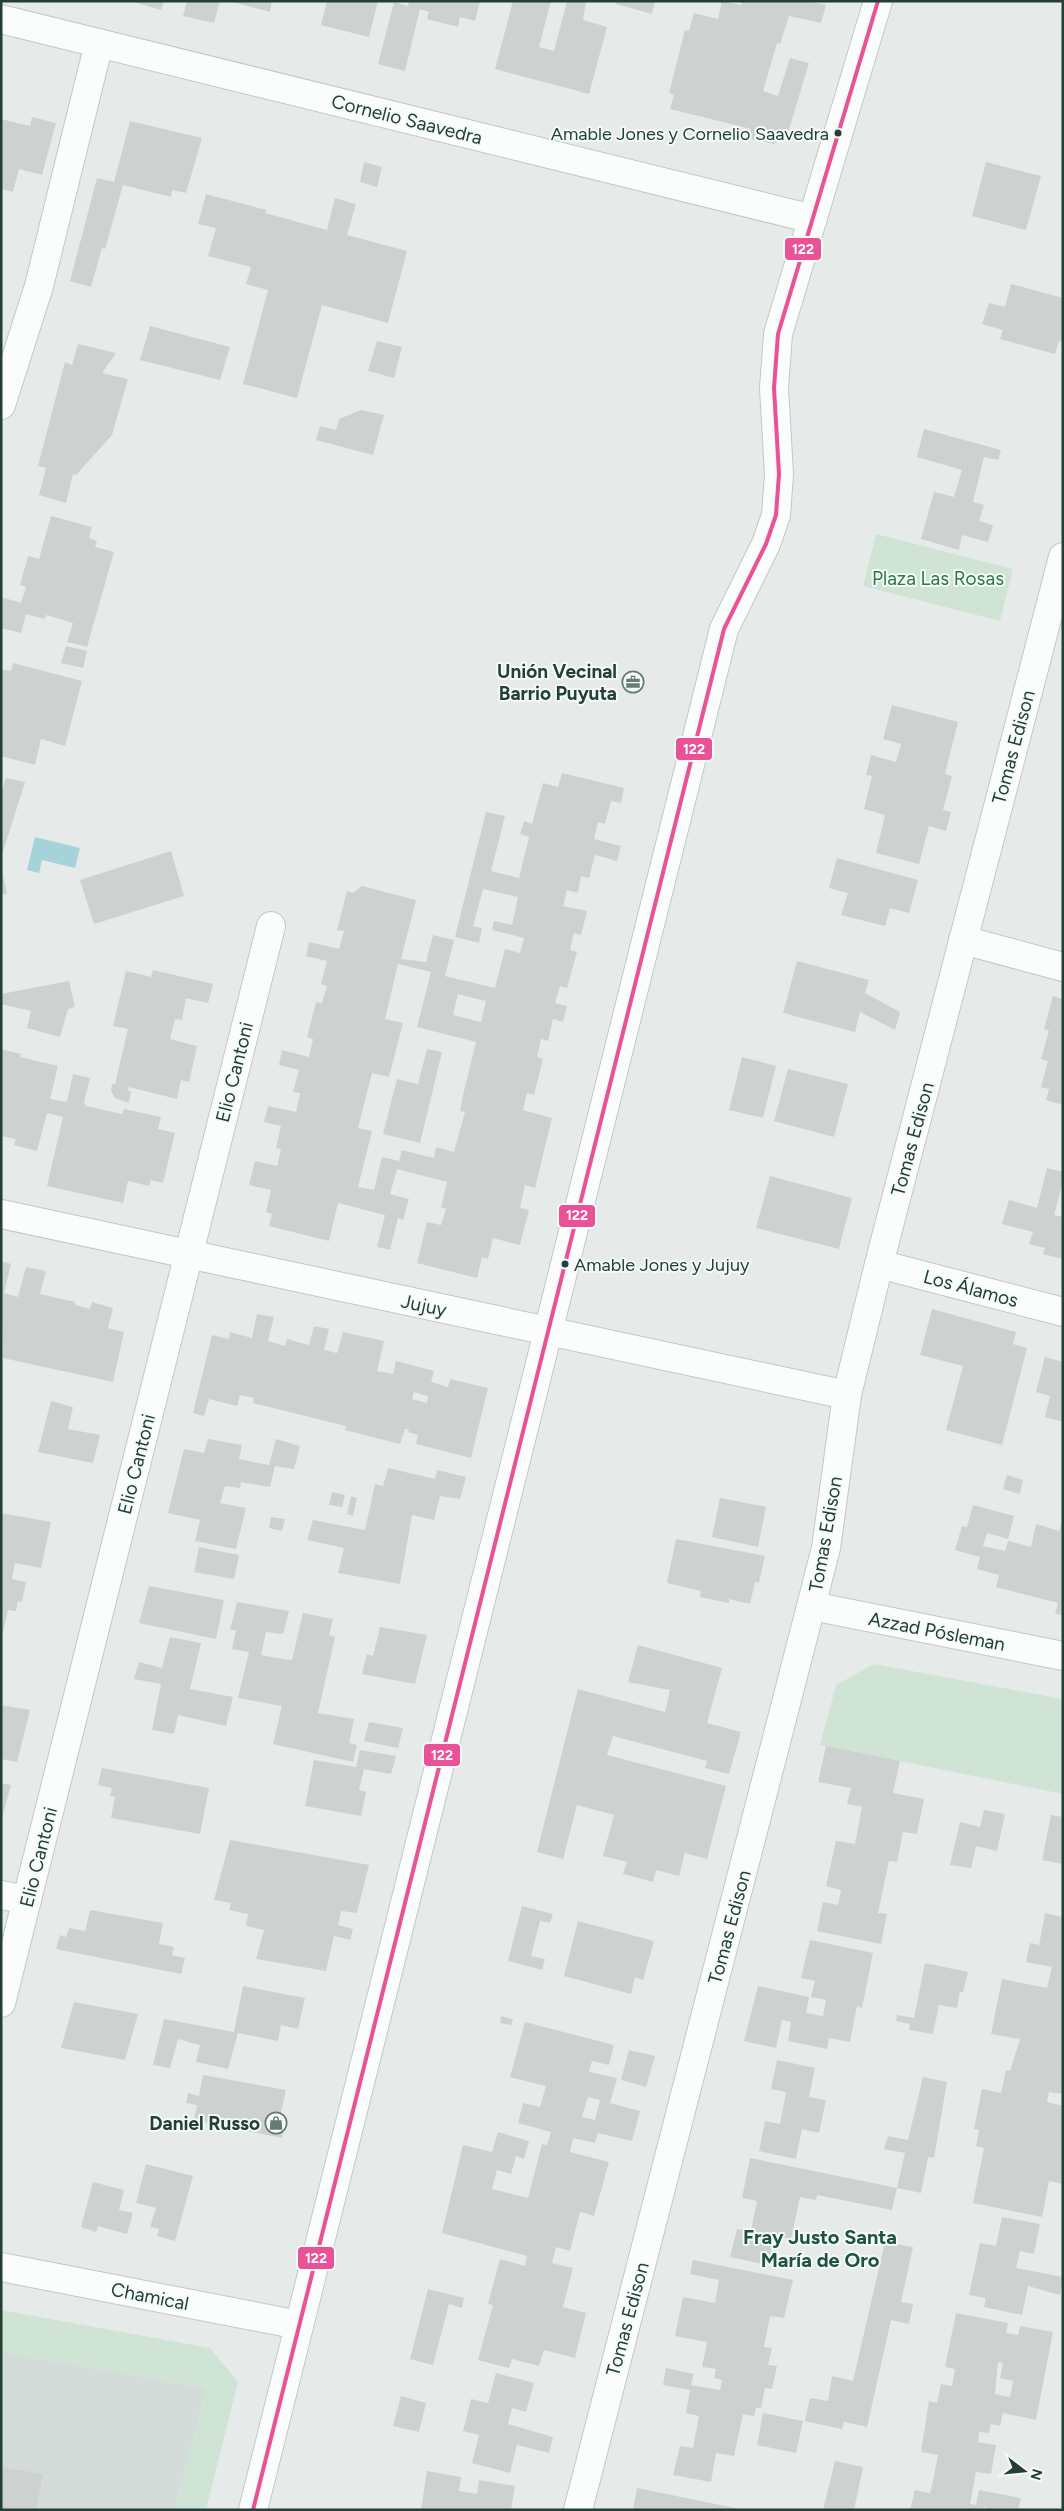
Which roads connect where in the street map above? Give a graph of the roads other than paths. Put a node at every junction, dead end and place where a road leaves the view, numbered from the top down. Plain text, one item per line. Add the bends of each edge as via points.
1 (878, 1) edge
2 (1, 19) edge
3 (99, 43) junction
4 (812, 219) junction
5 (1, 405) edge
6 (1063, 557) edge
7 (1055, 618) edge
8 (271, 926) dead end
9 (963, 940) junction
10 (1063, 967) edge
11 (1, 1214) edge
12 (188, 1254) junction
13 (879, 1264) junction
14 (1063, 1312) edge
15 (548, 1333) junction
16 (848, 1395) junction
17 (812, 1606) junction
18 (1063, 1656) edge
19 (14, 1898) edge
20 (1, 2003) edge
21 (1, 2268) edge
22 (299, 2325) junction
23 (253, 2510) edge
24 (578, 2510) edge

1 - 4 street
2 - 3 street, Cornelio Saavedra
3 - 4 street, Cornelio Saavedra
3 - 5 street via 39,286
4 - 15 street via 778,334 774,388 779,474 776,515 766,544 724,629
6 - 7 street, Tomas Edison
7 - 9 street, Tomas Edison
8 - 12 street, Elio Cantoni
9 - 10 street
9 - 13 street, Tomas Edison
11 - 12 street, Jujuy
12 - 15 street, Jujuy
12 - 19 street, Elio Cantoni
13 - 14 street, Los Álamos
13 - 16 street, Tomas Edison
15 - 16 street, Jujuy
15 - 22 street
16 - 17 street, Tomas Edison via 826,1548
17 - 18 street, Azzad Pósleman
17 - 24 street, Tomas Edison
19 - 20 street, Elio Cantoni
21 - 22 street, Chamical
22 - 23 street

